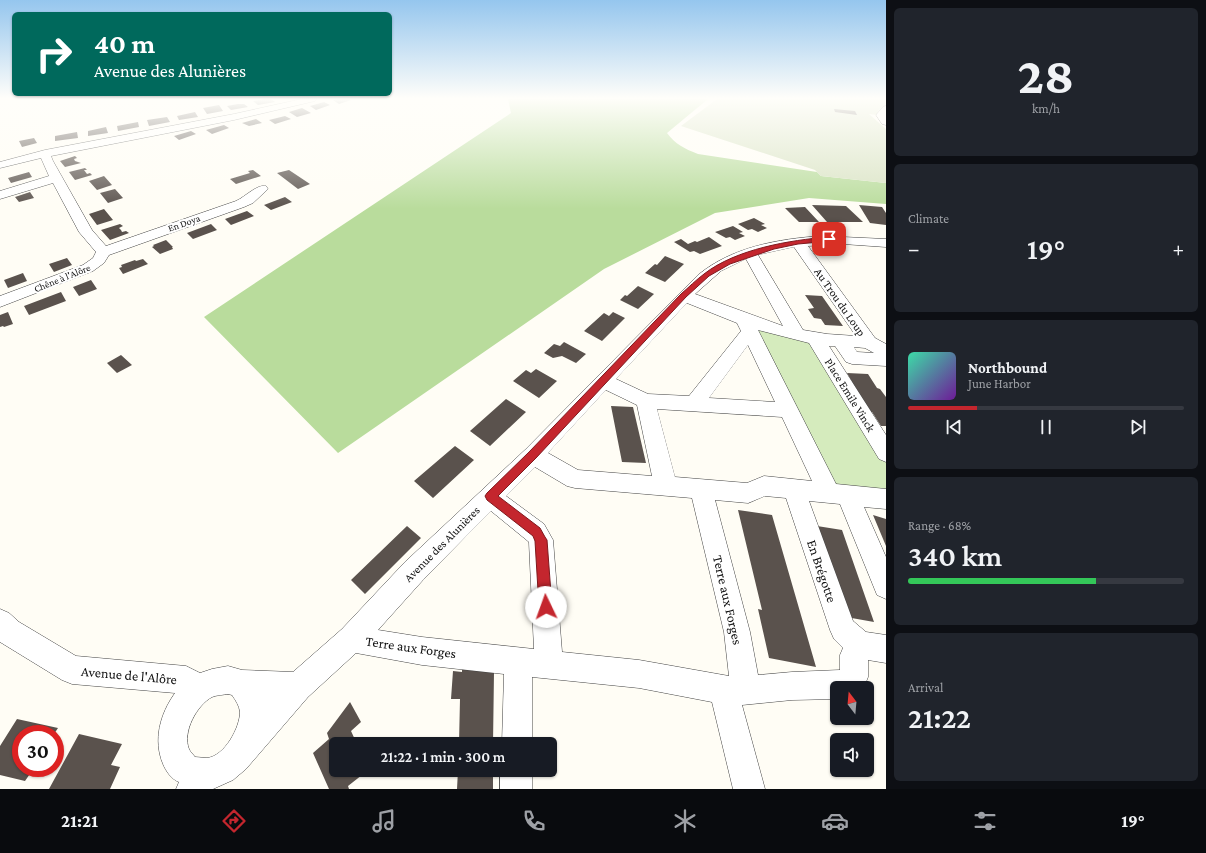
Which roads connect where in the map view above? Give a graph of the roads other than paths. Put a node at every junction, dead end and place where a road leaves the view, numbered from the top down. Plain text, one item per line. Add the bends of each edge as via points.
1 (134, 136) edge
2 (45, 153) junction
3 (0, 165) edge
4 (56, 178) junction
5 (262, 189) dead end
6 (0, 195) edge
7 (798, 242) junction
8 (886, 242) edge
9 (103, 252) junction
10 (750, 254) junction
11 (684, 296) junction
12 (0, 302) edge
13 (747, 325) junction
14 (806, 337) junction
15 (840, 340) junction
16 (869, 342) junction
17 (885, 359) edge
18 (603, 381) junction
19 (646, 401) junction
20 (694, 404) junction
21 (788, 410) junction
22 (886, 453) edge
23 (533, 455) junction
24 (666, 486) junction
25 (702, 488) junction
26 (794, 489) junction
27 (838, 494) junction
28 (490, 496) junction
29 (886, 500) edge
30 (886, 586) edge
31 (0, 622) edge
32 (352, 639) junction
33 (873, 647) edge
34 (518, 660) junction
35 (549, 664) junction
36 (241, 684) junction
37 (298, 687) junction
38 (198, 690) junction
39 (735, 691) junction
40 (517, 737) edge
41 (245, 746) junction
42 (516, 777) edge
43 (199, 781) edge
44 (516, 789) edge
45 (748, 789) edge

1 - 2 street
2 - 3 street
2 - 4 street
4 - 6 street
4 - 9 street via 86,232
5 - 9 street, En Doya via 240,204
7 - 8 street, Avenue des Alunières via 841,239
7 - 10 street, Avenue des Alunières
7 - 16 street, Au Trou du Loup
9 - 12 street, Chêne à l'Alôre via 99,260 88,268
10 - 11 street, Avenue des Alunières via 717,268
10 - 14 street
11 - 13 street, Au Trou du Loup
11 - 18 street, Avenue des Alunières
13 - 14 street, Au Trou du Loup
13 - 20 street via 729,357
13 - 21 street
14 - 15 street, Au Trou du Loup
14 - 22 street, Place Emile Vinck
15 - 16 street, Au Trou du Loup
15 - 17 street, Place Emile Vinck via 852,358
16 - 17 street, Place Emile Vinck via 878,348
18 - 19 street
18 - 23 street, Avenue des Alunières
19 - 20 street
19 - 24 street
20 - 21 street
21 - 27 street
23 - 24 street via 575,479
23 - 28 street, Avenue des Alunières
24 - 25 street
25 - 26 street via 748,492 764,486
25 - 39 street, Terre aux Forges via 737,632
26 - 27 street
26 - 33 street, En Brégotte via 842,630
27 - 29 street
27 - 30 street
28 - 32 street, Avenue des Alunières via 414,571
28 - 35 street via 536,532 541,540
31 - 38 street, Avenue de l'Alôre via 9,632 72,670 186,680
32 - 34 street, Terre aux Forges via 422,651
32 - 37 street, Avenue des Alunières
33 - 39 street, En Brégotte via 854,655 854,677 844,684
34 - 35 street, Terre aux Forges
34 - 40 street
35 - 39 street, Terre aux Forges via 639,674
36 - 37 street, Avenue des Alunières
36 - 38 street, Avenue des Alunières via 228,680 213,682
36 - 41 street, Avenue des Alunières via 251,695 255,710 253,727
37 - 41 street, Avenue des Alunières
38 - 43 street, Avenue des Alunières via 185,704 176,721 172,739 175,757 184,769 199,774
39 - 45 street, Terre aux Forges
41 - 43 street, Avenue des Alunières via 232,762
42 - 44 street

